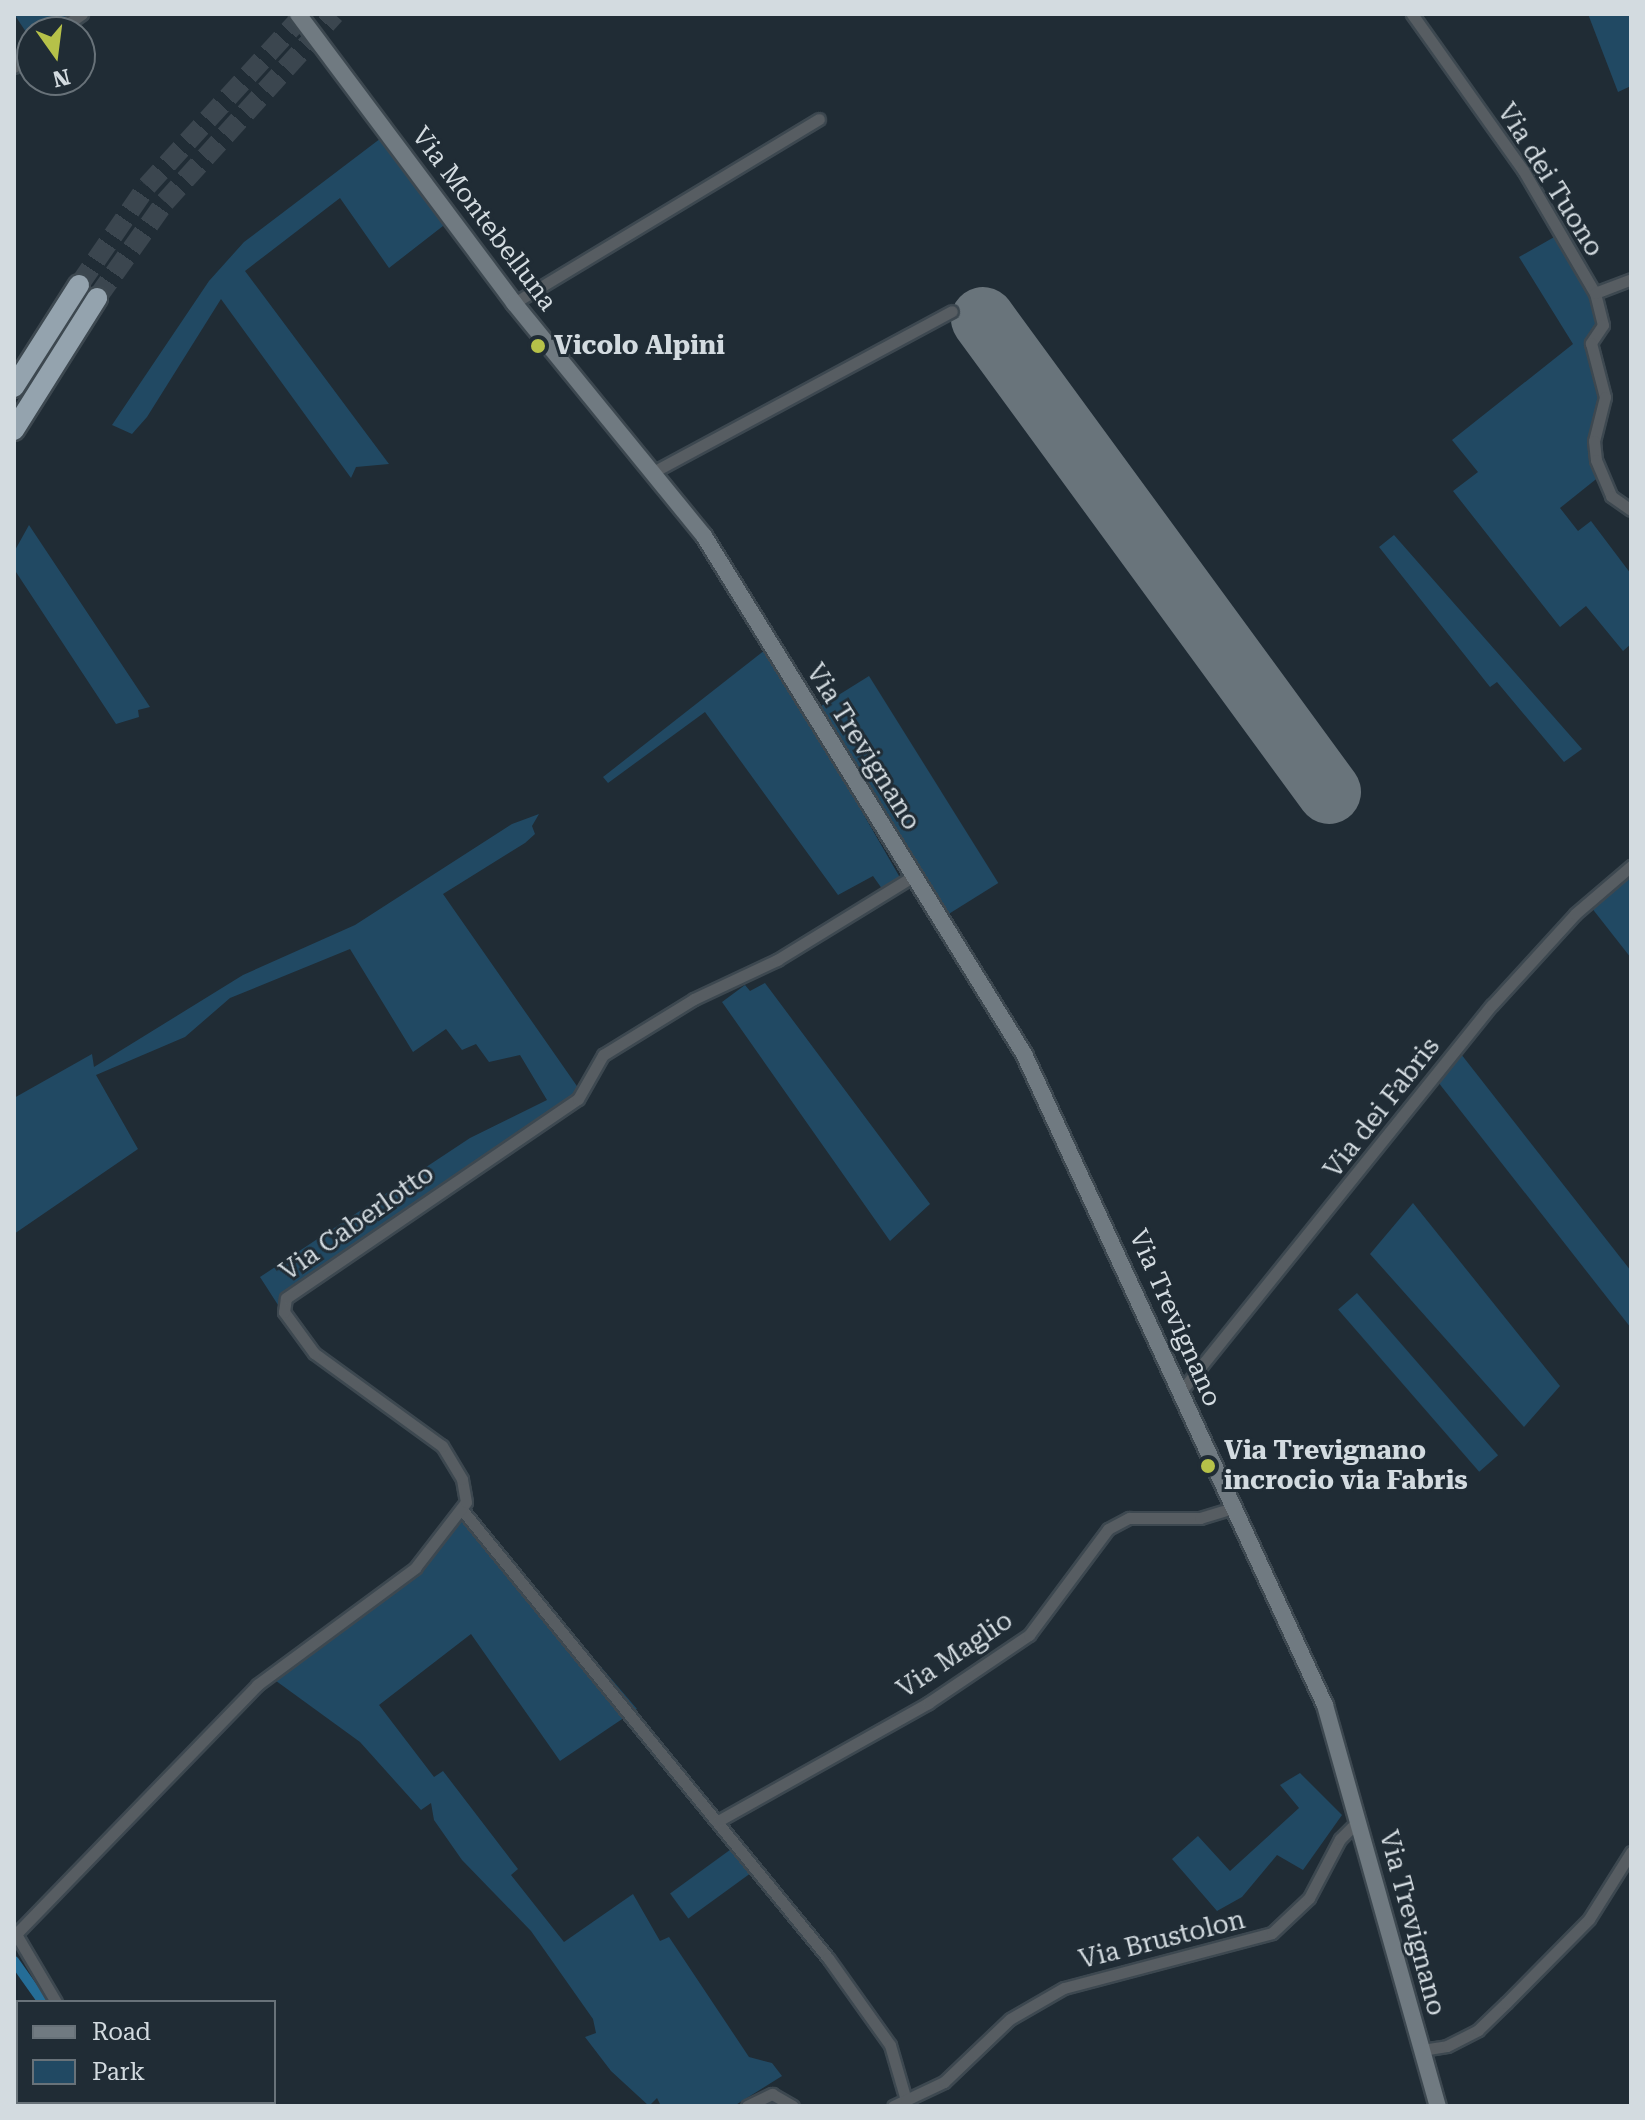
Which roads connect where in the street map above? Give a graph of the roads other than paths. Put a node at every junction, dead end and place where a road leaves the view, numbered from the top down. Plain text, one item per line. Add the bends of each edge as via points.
1 (298, 14) edge
2 (1412, 14) edge
3 (819, 119) dead end
4 (1631, 279) edge
5 (79, 285) tunnel mouth
6 (1595, 293) junction
7 (97, 298) tunnel mouth
8 (514, 303) junction
9 (952, 311) dead end
10 (14, 387) edge
11 (14, 430) edge
12 (655, 471) junction
13 (1631, 510) edge
14 (771, 645) joint
15 (1631, 866) edge
16 (915, 875) junction
17 (1182, 1390) junction
18 (1235, 1507) junction
19 (463, 1511) junction
20 (1359, 1820) junction
21 (718, 1821) junction
22 (1631, 1852) edge
23 (55, 2000) edge
24 (1422, 2050) junction
25 (906, 2100) junction
26 (747, 2106) edge
27 (793, 2106) edge
28 (893, 2106) edge
29 (1438, 2106) edge

1 - 8 main road, Via Montebelluna
2 - 6 street, Via dei Tuono via 1523,170
3 - 8 street
4 - 6 street
5 - 10 highway
6 - 13 street, Via dei Tuono via 1603,325 1591,343 1605,397 1594,441 1596,460 1611,496
7 - 11 highway
8 - 12 main road, Via Montebelluna
9 - 12 street
12 - 14 main road, Via Montebelluna
14 - 16 main road, Via Trevignano
15 - 17 street, Via dei Fabris via 1575,914 1492,1005
16 - 17 main road, Via Trevignano via 1049,1100
16 - 19 street, Via Caberlotto via 777,960 694,999 603,1055 578,1099 286,1298 284,1312 314,1353 442,1446 462,1479
17 - 18 main road, Via Trevignano
18 - 20 main road, Via Trevignano via 1325,1705
18 - 21 street, Via Maglio via 1200,1518 1129,1518 1108,1529 1029,1635 928,1703
19 - 21 street
19 - 23 street via 403,1579 257,1685 16,1934
20 - 24 main road, Via Trevignano
20 - 25 street, Via Brustolon via 1340,1839 1309,1898 1272,1933 1064,1988 1010,2019 944,2082
21 - 25 street via 890,2045
22 - 24 street via 1589,1919 1478,2030 1447,2046
24 - 29 main road, Via Trevignano
25 - 28 street
26 - 27 street via 772,2094

